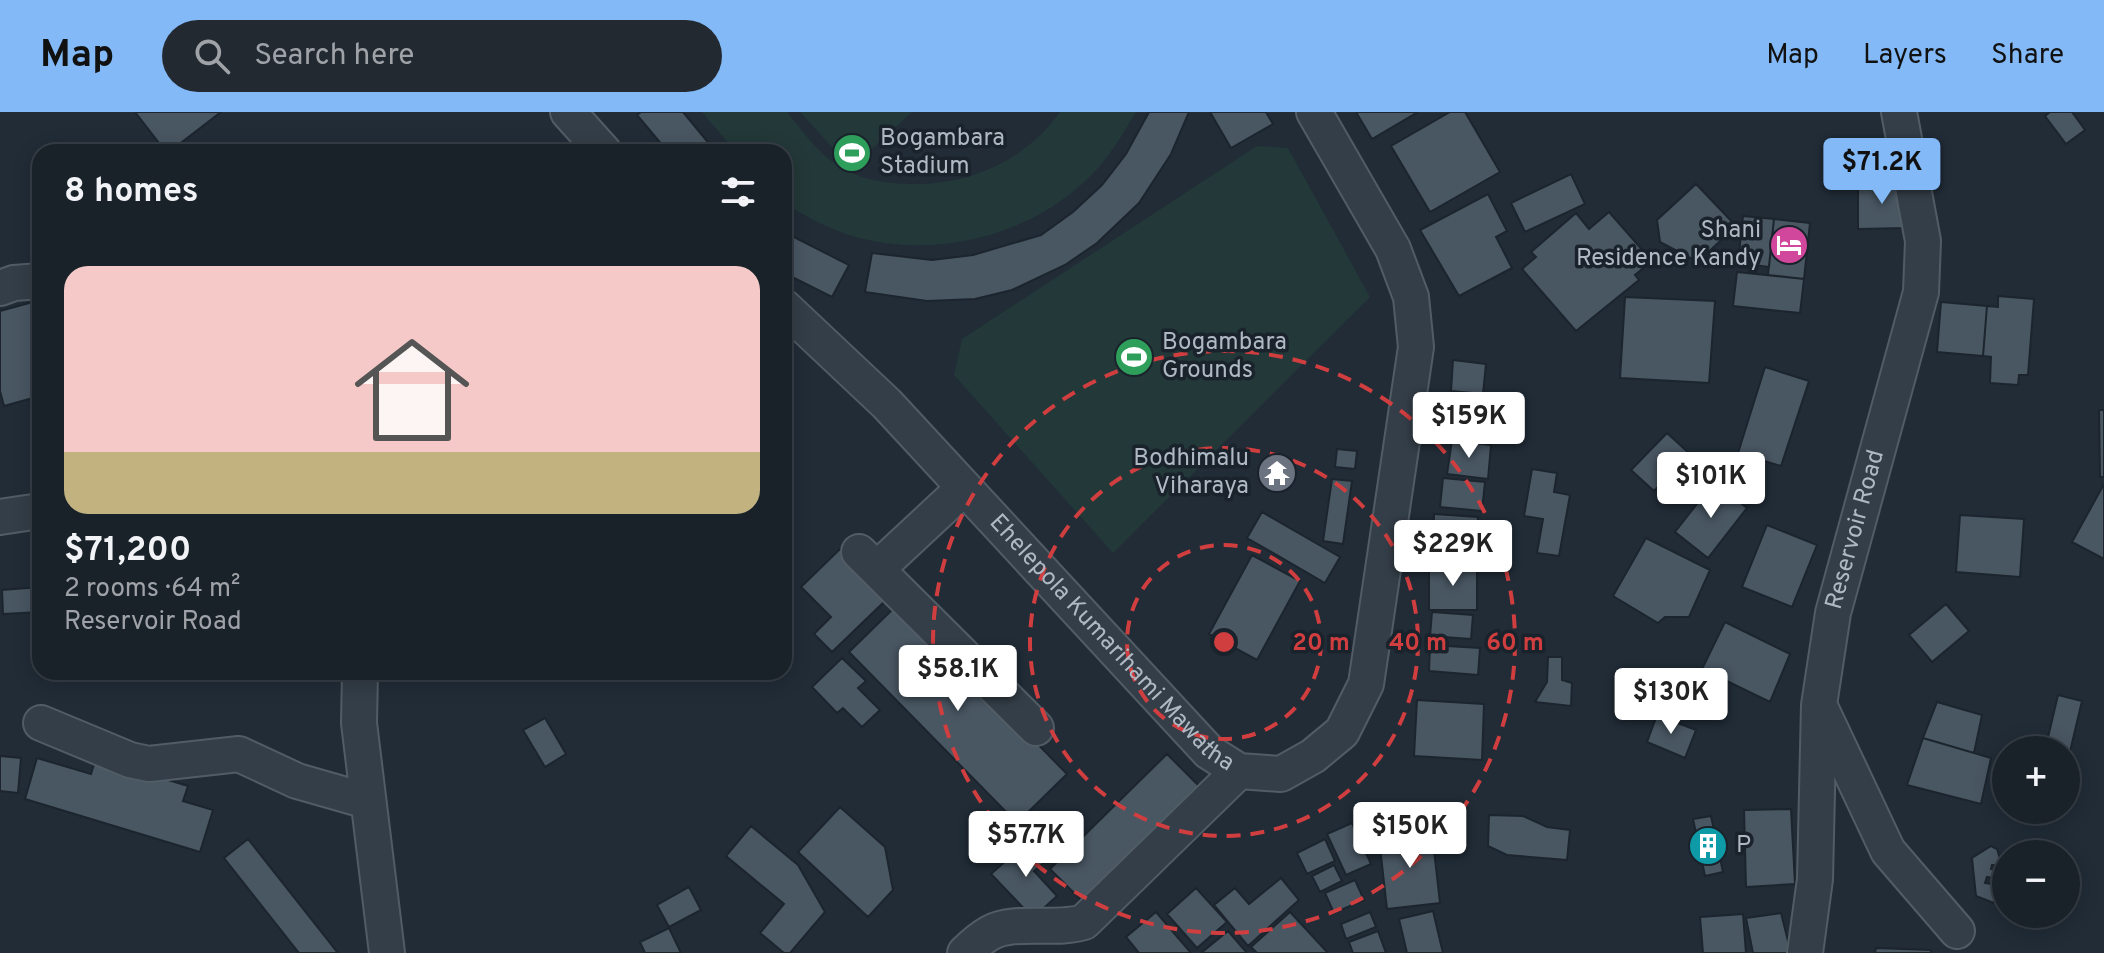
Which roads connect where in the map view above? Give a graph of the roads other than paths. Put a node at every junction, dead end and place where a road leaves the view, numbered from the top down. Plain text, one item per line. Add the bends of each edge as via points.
1 (568, 112) edge
2 (1314, 112) edge
3 (1899, 112) edge
4 (597, 144) edge
5 (32, 282) edge
6 (0, 288) edge
7 (792, 315) edge
8 (964, 488) junction
9 (32, 512) edge
10 (0, 517) edge
11 (360, 680) edge
12 (1819, 705) junction
13 (41, 723) dead end
14 (1036, 728) dead end
15 (1239, 771) junction
16 (367, 801) junction
17 (1957, 931) dead end
18 (387, 953) edge
19 (965, 953) edge
20 (1805, 953) edge

1 - 4 street
2 - 15 street, Ehelepola Kumarihami Mawatha via 1393,249 1411,297 1416,347 1366,684 1342,732 1313,756 1281,774
3 - 12 street, Reservoir Road via 1923,241 1921,292 1833,613
5 - 6 street
7 - 8 street, Ehelepola Kumarihami Mawatha via 887,404
8 - 14 street via 868,561
8 - 15 street, Ehelepola Kumarihami Mawatha via 1209,752
9 - 10 street
11 - 16 street
12 - 17 street via 1888,851
12 - 20 street, Reservoir Road via 1815,879
13 - 16 street via 149,764 239,754 297,781
15 - 19 street via 1084,922 992,931
16 - 18 street

